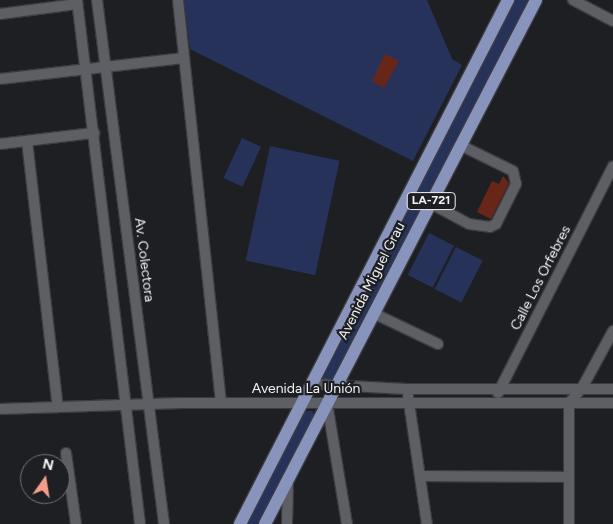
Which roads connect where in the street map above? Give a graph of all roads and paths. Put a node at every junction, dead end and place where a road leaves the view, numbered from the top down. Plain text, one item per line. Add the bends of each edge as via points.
1 (97, 0) edge
2 (178, 0) edge
3 (508, 0) edge
4 (536, 0) edge
5 (573, 0) edge
6 (77, 2) edge
7 (0, 14) edge
8 (613, 21) edge
9 (184, 58) junction
10 (106, 66) junction
11 (85, 68) junction
12 (0, 79) edge
13 (94, 133) junction
14 (27, 141) junction
15 (0, 144) edge
16 (460, 145) junction
17 (613, 166) edge
18 (430, 203) junction
19 (373, 313) junction
20 (613, 331) edge
21 (438, 344) dead end
22 (313, 384) junction
23 (334, 387) junction
24 (582, 388) junction
25 (406, 389) junction
26 (499, 389) junction
27 (613, 389) edge
28 (409, 402) junction
29 (221, 403) junction
30 (303, 403) junction
31 (327, 403) junction
32 (496, 403) junction
33 (569, 403) junction
34 (613, 403) edge
35 (149, 404) junction
36 (125, 405) junction
37 (58, 407) junction
38 (0, 409) edge
39 (66, 453) dead end
40 (420, 476) junction
41 (569, 477) junction
42 (288, 482) junction
43 (76, 524) edge
44 (140, 524) edge
45 (164, 524) edge
46 (240, 524) edge
47 (265, 524) edge
48 (287, 524) edge
49 (347, 524) edge
50 (427, 524) edge
51 (569, 524) edge

1 - 10 street, Av. Colectora
2 - 9 street
3 - 22 main road, Avenida Miguel Grau / LA-721
4 - 16 main road, Avenida Miguel Grau / LA-721
5 - 8 street
6 - 7 street
6 - 11 street
9 - 10 street
9 - 29 street
10 - 11 street
10 - 35 street, Av. Colectora
11 - 12 street
11 - 13 street
13 - 14 street
13 - 36 street
14 - 15 street
14 - 37 street
16 - 18 main road, Avenida Miguel Grau / LA-721
16 - 18 street via 513,171 516,184 496,224 490,227 470,224
17 - 26 street, Calle Los Orfebres
18 - 19 main road, Avenida Miguel Grau / LA-721
19 - 21 street
19 - 23 main road, Avenida Miguel Grau / LA-721
20 - 24 street
22 - 23 street, Avenida La Unión
22 - 30 main road, Avenida Miguel Grau / LA-721
23 - 25 street, Avenida La Unión
23 - 31 main road, Avenida Miguel Grau / LA-721
24 - 26 street, Avenida La Unión
24 - 27 street, Avenida La Unión
24 - 33 street
25 - 26 street, Avenida La Unión
25 - 28 street
26 - 32 street, Calle Los Orfebres
28 - 31 street, Avenida La Unión
28 - 32 street, Avenida La Unión
28 - 40 street
29 - 30 street, Avenida La Unión
29 - 35 street, Avenida La Unión
30 - 31 street, Avenida La Unión
30 - 46 main road, Avenida Miguel Grau / LA-721
31 - 42 main road, Avenida Miguel Grau / LA-721
31 - 49 street
32 - 33 street, Avenida La Unión
33 - 34 street, Avenida La Unión
33 - 41 street
35 - 36 street, Avenida La Unión
35 - 45 street, Av. Colectora
36 - 37 street, Avenida La Unión
36 - 44 street
37 - 38 street, Avenida La Unión
39 - 43 street
40 - 41 street
40 - 50 street
41 - 51 street
42 - 47 main road, Avenida Miguel Grau / LA-721
42 - 48 street

